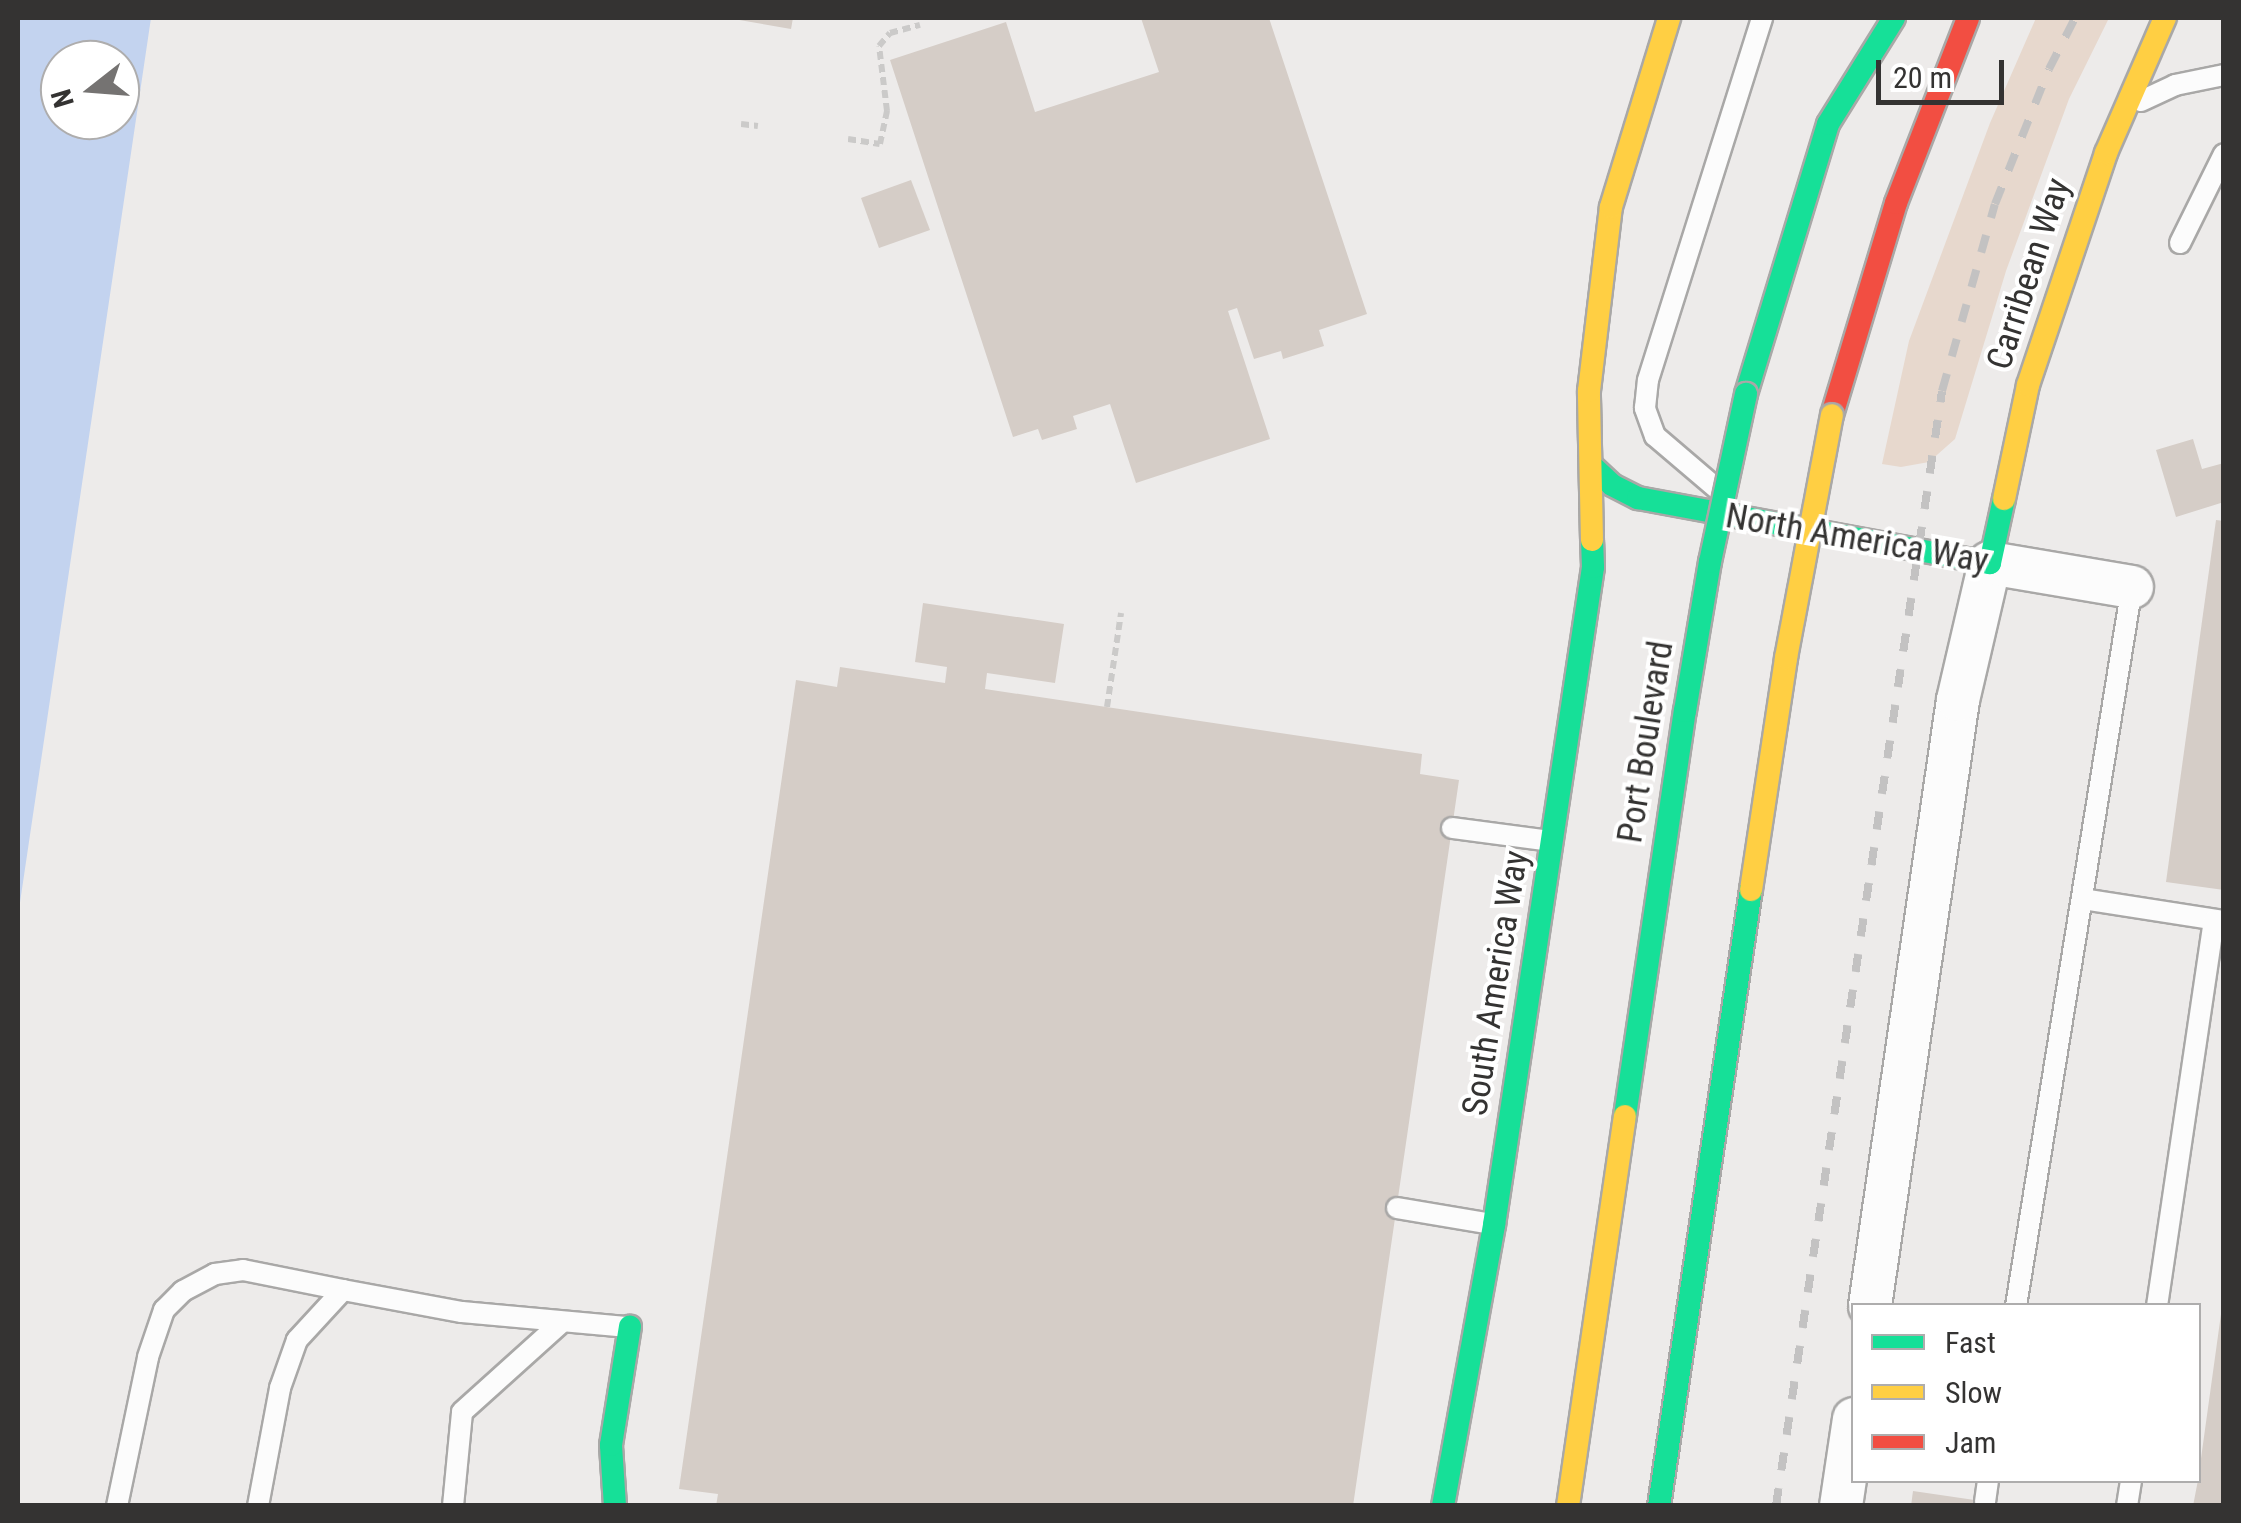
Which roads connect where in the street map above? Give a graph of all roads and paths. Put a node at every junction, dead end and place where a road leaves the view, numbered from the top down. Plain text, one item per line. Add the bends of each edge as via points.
1 (1668, 18) edge
2 (1762, 18) edge
3 (1894, 18) edge
4 (1968, 18) edge
5 (2166, 18) edge
6 (920, 26) dead end
7 (1845, 53) dead end
8 (2224, 75) edge
9 (2125, 108) junction
10 (741, 124) dead end
11 (1828, 124) junction
12 (758, 126) dead end
13 (848, 139) dead end
14 (2224, 154) edge
15 (2180, 243) dead end
16 (1592, 467) junction
17 (1754, 520) junction
18 (1990, 564) junction
19 (2132, 587) joint
20 (1121, 613) dead end
21 (1108, 707) dead end
22 (1452, 828) dead end
23 (1553, 841) junction
24 (2082, 899) junction
25 (2219, 921) edge
26 (1396, 1208) dead end
27 (1494, 1225) junction
28 (343, 1290) junction
29 (1870, 1303) edge
30 (2016, 1303) edge
31 (2157, 1303) edge
32 (561, 1323) junction
33 (630, 1327) joint
34 (1851, 1439) edge
35 (116, 1506) edge
36 (258, 1506) edge
37 (452, 1506) edge
38 (615, 1506) edge
39 (1443, 1506) edge
40 (1568, 1506) edge
41 (1659, 1506) edge
42 (1841, 1506) edge

1 - 16 main road, South America Way via 1611,207 1588,391
2 - 17 lane via 1648,380 1645,408 1655,436
3 - 11 main road, Port Boulevard
4 - 41 main road, bridge via 1896,203 1832,416 1783,674
5 - 9 main road, Carribean Way
6 - 13 path via 890,33 879,46 888,111 880,144
7 - 11 main road
8 - 9 lane via 2175,85
9 - 18 main road, Carribean Way via 2028,384
10 - 12 path
11 - 40 main road, Port Boulevard, bridge via 1746,394 1710,562
14 - 15 lane
16 - 17 main road, North America Way via 1638,498
16 - 23 main road, South America Way via 1592,567
17 - 18 main road, North America Way
18 - 19 street, North America Way
18 - 29 street via 1958,700
19 - 24 lane
20 - 21 path
22 - 23 lane
23 - 27 main road, South America Way
24 - 25 lane
24 - 30 lane
25 - 31 lane
26 - 27 lane
27 - 39 main road, South America Way
28 - 32 lane
28 - 35 lane via 243,1270 214,1274 164,1310
28 - 36 lane via 297,1340 280,1388
32 - 33 lane
32 - 37 lane via 462,1412
33 - 38 main road via 610,1445
34 - 42 street

